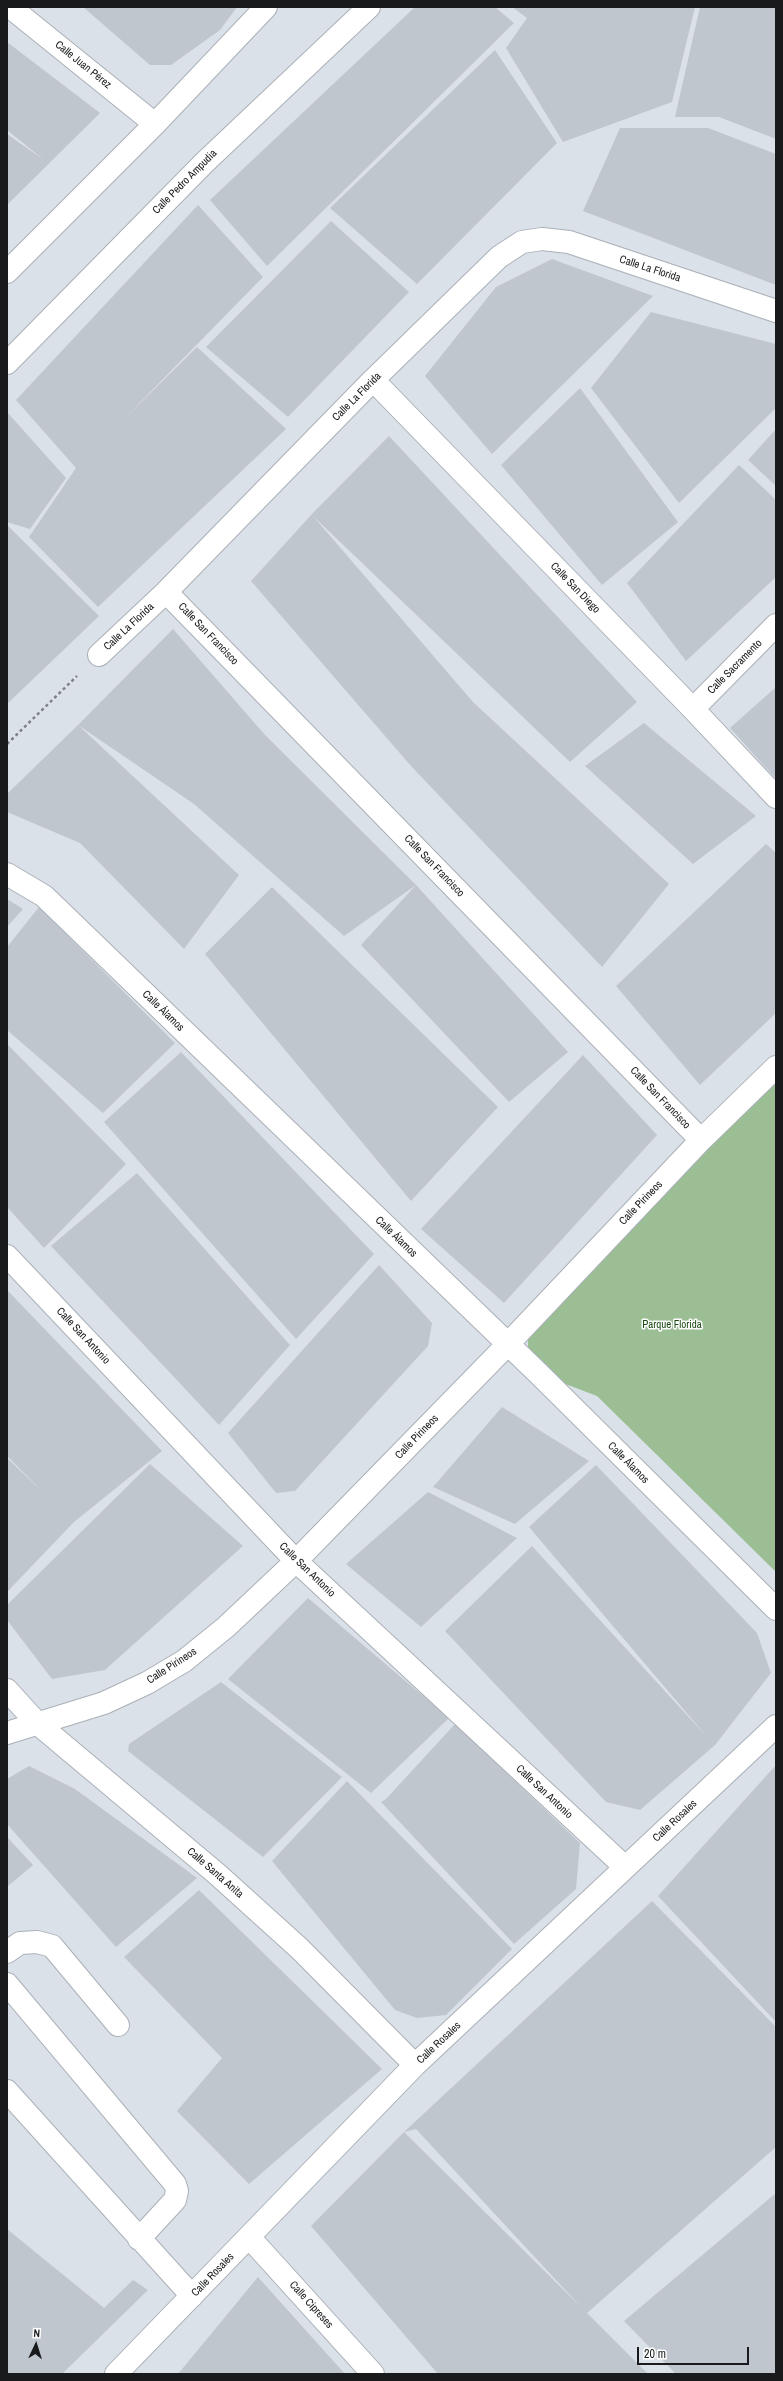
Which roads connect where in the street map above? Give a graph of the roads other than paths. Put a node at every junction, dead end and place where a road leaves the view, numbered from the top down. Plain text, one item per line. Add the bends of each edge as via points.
1 (10, 7) edge
2 (266, 7) edge
3 (369, 7) edge
4 (156, 124) junction
5 (7, 272) edge
6 (776, 311) edge
7 (7, 363) edge
8 (373, 380) junction
9 (166, 592) junction
10 (776, 625) edge
11 (99, 655) road end
12 (693, 709) junction
13 (776, 797) edge
14 (7, 874) edge
15 (776, 1067) edge
16 (701, 1140) junction
17 (7, 1256) edge
18 (507, 1345) junction
19 (296, 1561) junction
20 (776, 1610) edge
21 (7, 1690) edge
22 (37, 1723) junction
23 (776, 1726) edge
24 (7, 1733) edge
25 (625, 1867) junction
26 (7, 1952) edge
27 (7, 1984) edge
28 (118, 2025) dead end
29 (415, 2065) junction
30 (7, 2091) edge
31 (250, 2237) junction
32 (140, 2238) junction
33 (192, 2296) junction
34 (116, 2374) edge
35 (374, 2374) edge

1 - 4 street, Calle Juan Pérez
2 - 4 street
3 - 7 street, Calle Pedro Ampudia via 205,162
4 - 5 street
6 - 8 street, Calle La Florida via 569,242 542,239 522,242 500,257
8 - 9 street, Calle La Florida
8 - 12 street, Calle San Diego
9 - 11 street, Calle La Florida
9 - 16 street, Calle San Francisco
10 - 12 street, Calle Sacramento
12 - 13 street, Calle San Diego
14 - 18 street, Calle Álamos via 44,896
15 - 16 street, Calle Pirineos
16 - 18 street, Calle Pirineos
17 - 19 street, Calle San Antonio
18 - 19 street, Calle Pirineos
18 - 20 street, Calle Álamos
19 - 22 street, Calle Pirineos via 226,1627 184,1661 147,1683 104,1703
19 - 25 street, Calle San Antonio
21 - 22 street, Calle Santa Anita
22 - 24 street, Calle Pirineos
22 - 29 street, Calle Santa Anita via 217,1874 300,1950
23 - 25 street, Calle Rosales
25 - 29 street, Calle Rosales
26 - 28 street via 20,1943 37,1942 52,1946
27 - 32 street via 175,2184 175,2200
29 - 31 street, Calle Rosales
30 - 32 street
31 - 33 street, Calle Rosales
31 - 35 street, Calle Cipreses
32 - 33 street
33 - 34 street, Calle Rosales

